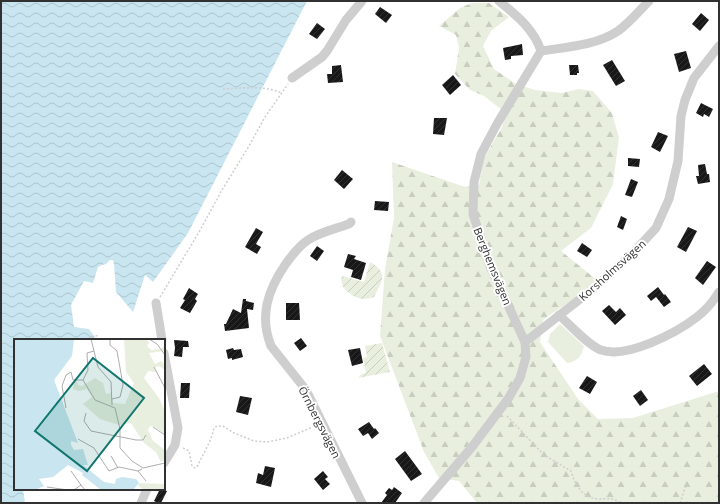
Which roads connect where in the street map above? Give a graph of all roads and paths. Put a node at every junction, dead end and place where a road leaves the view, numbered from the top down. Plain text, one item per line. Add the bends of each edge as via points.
1 (362, 1) edge
2 (499, 1) edge
3 (649, 1) edge
4 (719, 46) edge
5 (541, 51) junction
6 (292, 78) joint
7 (222, 89) dead end
8 (282, 93) junction
9 (351, 222) dead end
10 (719, 292) edge
11 (156, 303) joint
12 (559, 315) junction
13 (99, 335) dead end
14 (85, 339) edge
15 (162, 339) edge
16 (525, 342) junction
17 (165, 359) edge
18 (500, 408) junction
19 (322, 423) junction
20 (186, 449) dead end
21 (165, 462) edge
22 (686, 485) dead end
23 (147, 490) edge
24 (141, 503) edge
25 (362, 503) edge
26 (424, 503) edge
27 (621, 503) edge
28 (680, 503) edge

1 - 6 street via 346,20 328,51
2 - 5 street via 521,20 535,38
3 - 5 street via 619,30 605,38 579,46
4 - 12 street, Korsholmsvägen via 694,78 684,100 678,161 669,199 656,228 610,274
5 - 16 street, Berghemsvägen via 481,154 474,182 473,214 478,231 490,266
6 - 8 path
7 - 8 path via 257,87
8 - 11 path via 265,117
9 - 19 street, Örnbergsvägen via 308,240 293,253 276,278 266,303 265,323 271,346 306,390
10 - 12 street via 702,313 678,329 648,344 624,351 598,349
11 - 15 street
12 - 16 street, Korsholmsvägen
13 - 14 path
16 - 18 street, Berghemsvägen via 526,357 520,378
17 - 21 street via 178,428 176,445
18 - 26 street, Berghemsvägen via 472,447
18 - 27 path via 544,455 571,471 575,484 585,495 598,500 611,498
19 - 20 path via 286,438 267,442 254,441 223,426 217,426 207,449 194,468
19 - 25 street, Örnbergsvägen
22 - 28 path
23 - 24 street

